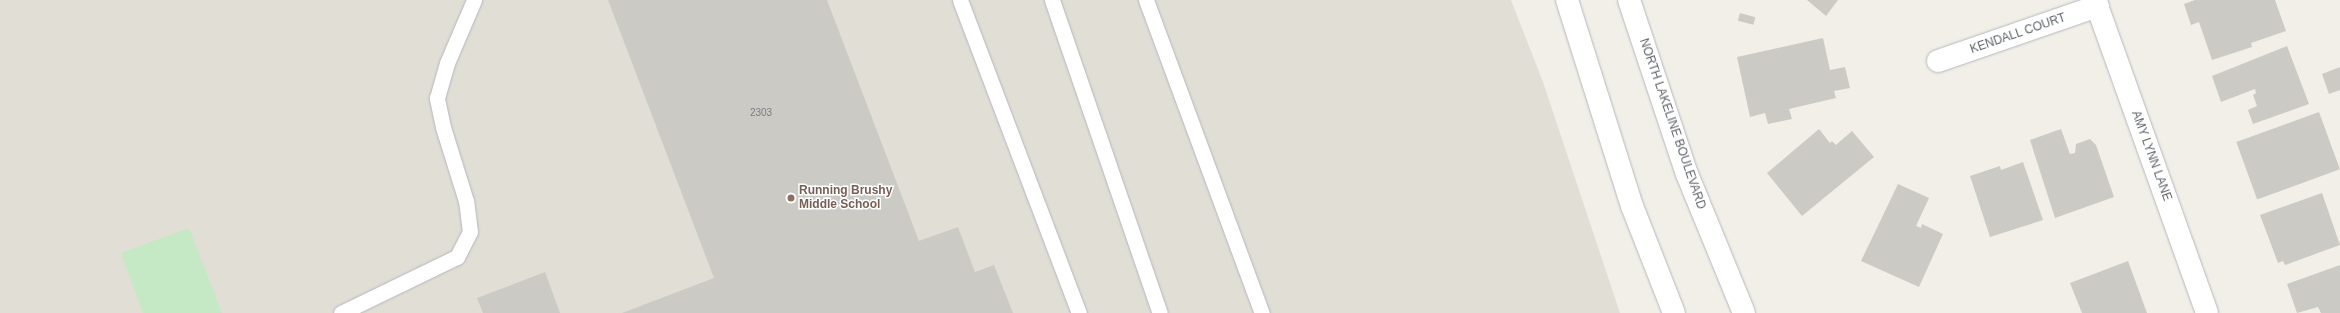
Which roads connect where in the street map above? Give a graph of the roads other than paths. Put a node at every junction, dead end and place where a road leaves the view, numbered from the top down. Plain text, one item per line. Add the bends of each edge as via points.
1 (474, 0) edge
2 (960, 0) edge
3 (1052, 0) edge
4 (1146, 0) edge
5 (1566, 0) edge
6 (1629, 0) edge
7 (2097, 3) edge
8 (1938, 62) dead end
9 (341, 313) edge
10 (1079, 313) edge
11 (1160, 313) edge
12 (1262, 313) edge
13 (1674, 313) edge
14 (1744, 313) edge
15 (2207, 313) edge

1 - 9 lane via 447,63 437,98 443,127 466,201 470,232 457,258
2 - 10 lane
3 - 11 lane
4 - 12 lane
5 - 13 main road via 1632,206
6 - 14 main road, NORTH LAKELINE BOULEVARD via 1687,174
7 - 8 main road, KENDALL COURT
7 - 15 main road, AMY LYNN LANE

